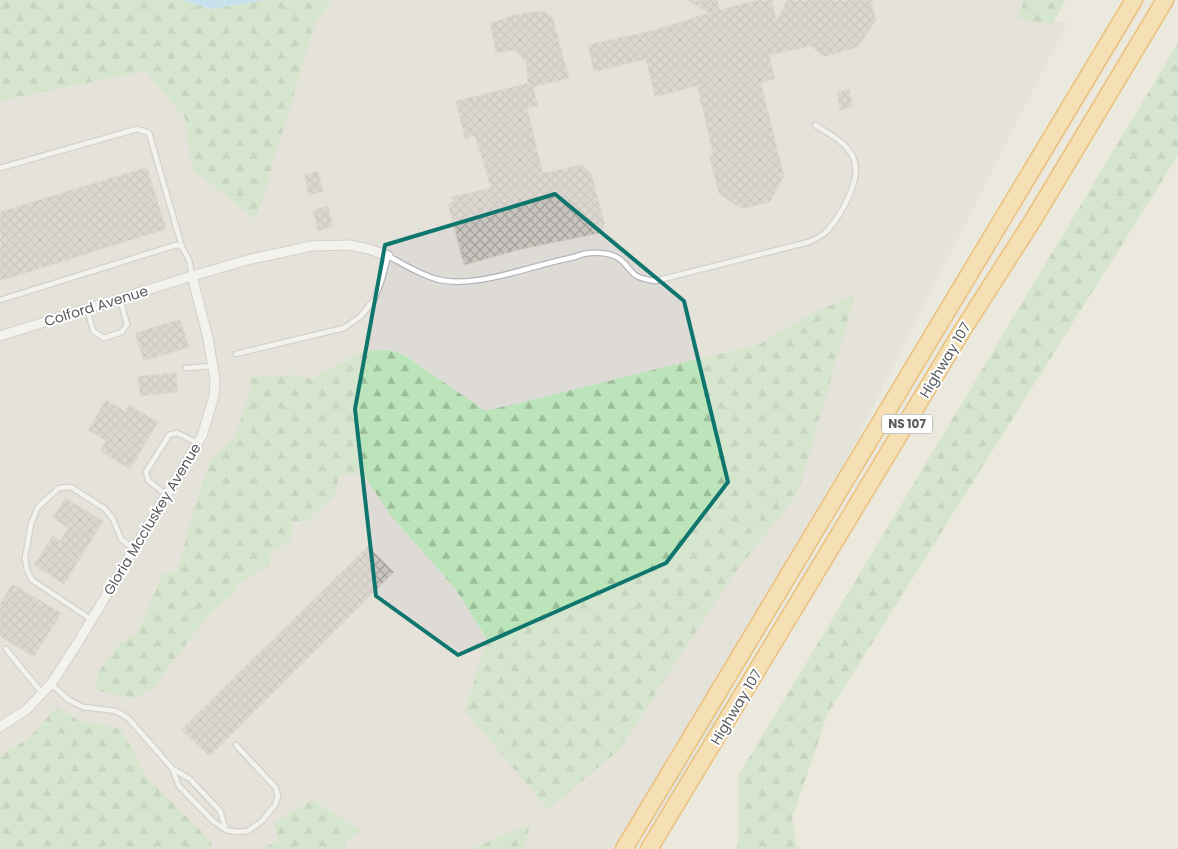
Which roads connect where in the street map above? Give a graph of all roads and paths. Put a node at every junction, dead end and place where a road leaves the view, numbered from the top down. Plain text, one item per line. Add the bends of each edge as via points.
1 (1134, 0) edge
2 (1165, 0) edge
3 (815, 125) dead end
4 (0, 168) edge
5 (182, 247) junction
6 (388, 256) junction
7 (192, 276) junction
8 (120, 298) junction
9 (0, 300) edge
10 (87, 308) junction
11 (0, 336) edge
12 (236, 354) dead end
13 (214, 366) junction
14 (186, 368) dead end
15 (198, 443) junction
16 (166, 496) junction
17 (134, 549) junction
18 (92, 620) junction
19 (6, 649) dead end
20 (51, 684) junction
21 (42, 693) junction
22 (0, 727) edge
23 (236, 745) dead end
24 (172, 768) junction
25 (226, 830) junction
26 (624, 849) edge
27 (649, 849) edge

1 - 26 highway, Highway 107 / NS 107
2 - 27 highway, Highway 107 / NS 107
3 - 6 lane via 841,142 856,166 851,191 836,218 827,231 809,242 655,281 636,276 613,256 598,253 582,253 496,276 456,282 436,279
4 - 5 lane via 137,129 148,133
5 - 7 lane
5 - 9 lane via 176,245
6 - 7 street, Colford Avenue via 349,245 311,246
6 - 12 lane via 374,300 360,317 344,328
7 - 8 street, Colford Avenue
7 - 13 street, Gloria Mccluskey Avenue
8 - 10 street, Colford Avenue
8 - 10 lane via 128,324 122,332 104,338 93,331
10 - 11 street, Colford Avenue
13 - 14 lane
13 - 15 street, Gloria Mccluskey Avenue via 214,396
15 - 16 street, Gloria Mccluskey Avenue
15 - 16 lane via 177,433 169,435 146,472 148,480
16 - 17 street, Gloria Mccluskey Avenue
17 - 18 street, Gloria Mccluskey Avenue
17 - 18 lane via 121,539 113,518 105,509 71,487 59,488 38,507 26,549 27,570 32,580
18 - 20 street, Gloria Mccluskey Avenue
19 - 21 lane
20 - 21 street, Gloria Mccluskey Avenue
20 - 24 lane via 83,707 116,711 128,718
21 - 22 street, Gloria Mccluskey Avenue via 26,710
23 - 25 lane via 276,788 278,796 262,822 248,831
24 - 25 lane via 179,786
24 - 25 lane via 190,779 220,811

